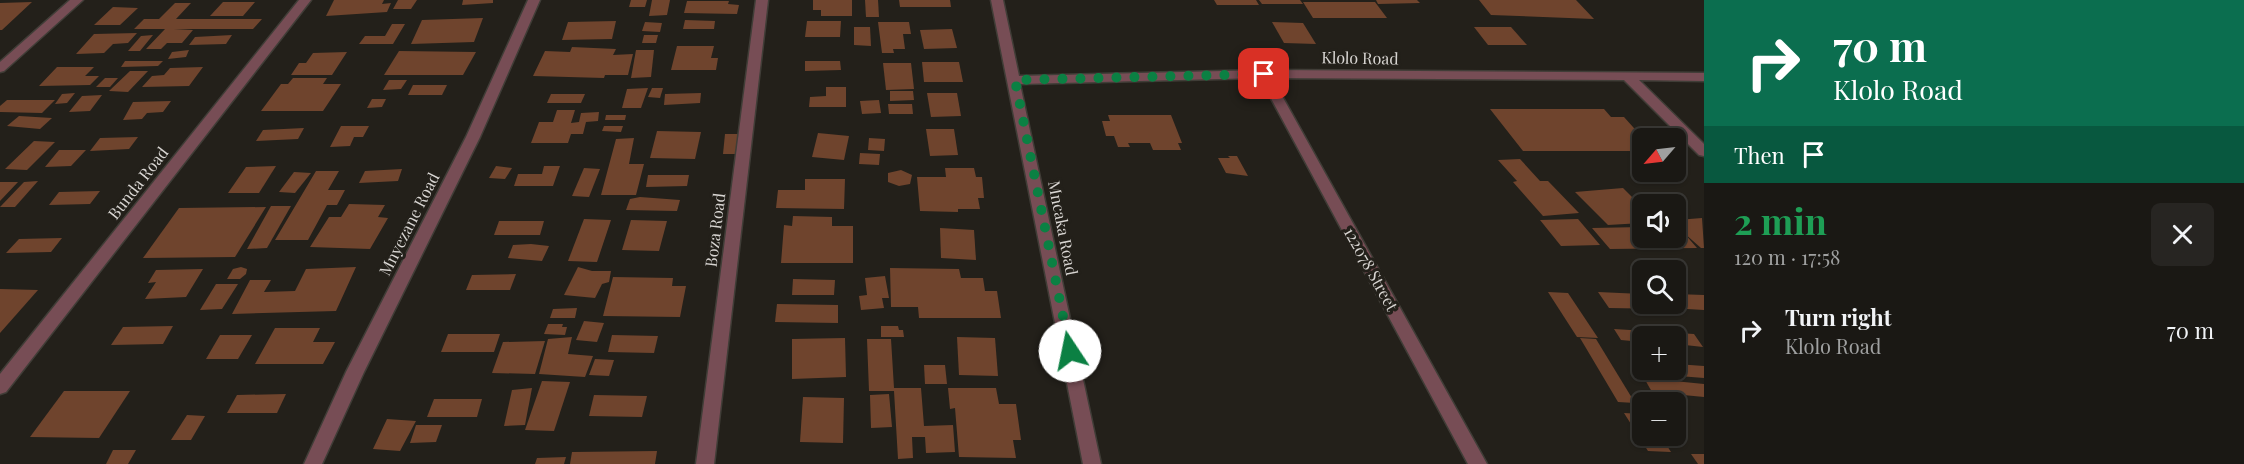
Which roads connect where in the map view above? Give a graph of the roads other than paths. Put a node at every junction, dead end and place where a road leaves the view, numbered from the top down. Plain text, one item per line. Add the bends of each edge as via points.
1 (77, 0) edge
2 (305, 0) edge
3 (534, 0) edge
4 (762, 0) edge
5 (997, 0) edge
6 (0, 68) edge
7 (1264, 74) junction
8 (1628, 77) junction
9 (1704, 77) edge
10 (1015, 80) junction
11 (1704, 152) edge
12 (0, 387) edge
13 (313, 464) edge
14 (705, 464) edge
15 (1092, 464) edge
16 (1478, 464) edge

1 - 6 street
2 - 12 street, Bunda Road
3 - 13 street, Mnyezane Road via 473,137
4 - 14 street, Boza Road
5 - 10 street, Mncaka Road
7 - 8 street, Klolo Road
7 - 10 street, Klolo Road
7 - 16 street, 122078 Street
8 - 9 street, Klolo Road
8 - 11 street
10 - 15 street, Mncaka Road

